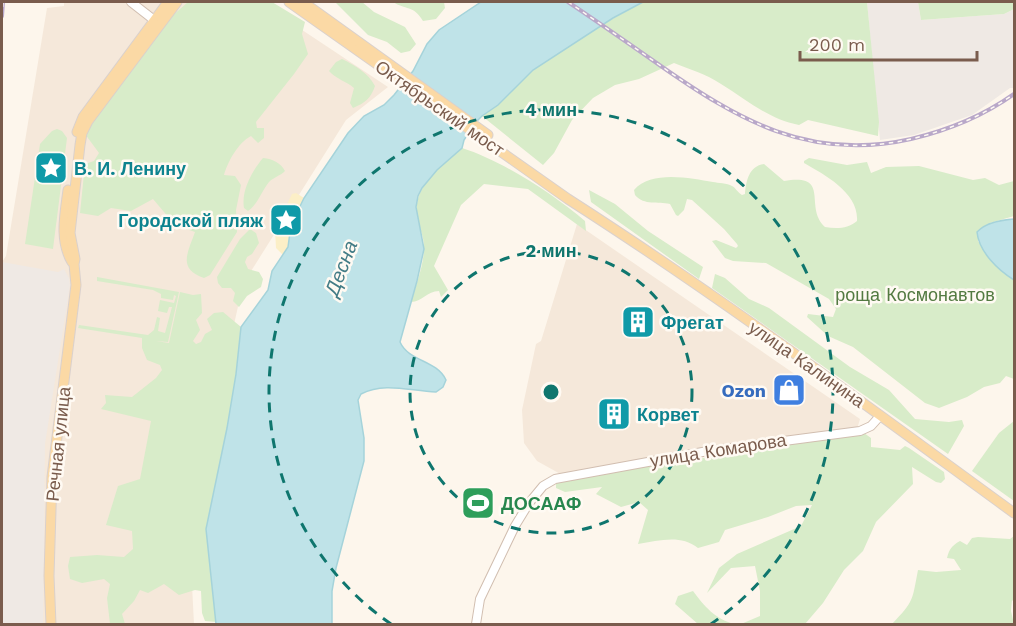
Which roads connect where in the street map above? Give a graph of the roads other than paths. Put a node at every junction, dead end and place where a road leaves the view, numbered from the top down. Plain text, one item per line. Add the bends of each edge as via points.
1 (131, 2) edge
2 (177, 2) edge
3 (290, 2) edge
4 (303, 2) edge
5 (166, 4) edge
6 (314, 14) junction
7 (154, 20) junction
8 (570, 197) joint
9 (74, 264) junction
10 (880, 416) junction
11 (1014, 513) edge
12 (51, 624) edge
13 (476, 624) edge

1 - 7 street
2 - 9 main road, Речная улица via 82,133 70,233
3 - 6 main road
4 - 6 main road
5 - 7 main road, Речная улица
6 - 8 main road, Октябрьский мост
7 - 9 main road, Речная улица via 78,128 64,238
8 - 10 main road, улица Калинина
9 - 12 main road, Речная улица via 74,309 52,477
10 - 11 main road
10 - 13 street, улица Комарова via 860,431 708,451 555,479 543,486 515,526 480,598

